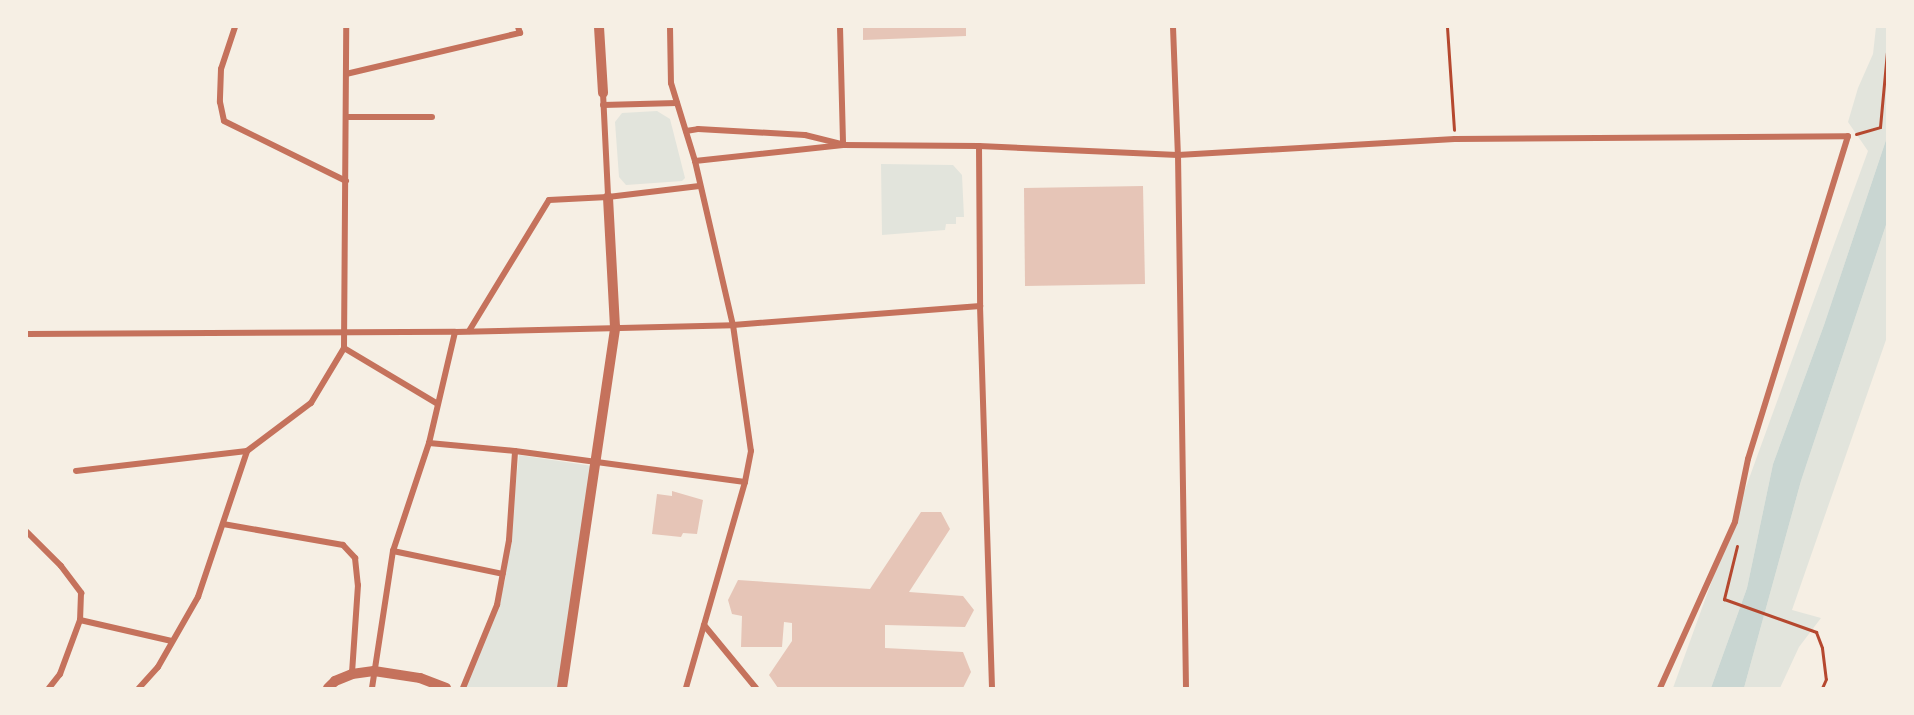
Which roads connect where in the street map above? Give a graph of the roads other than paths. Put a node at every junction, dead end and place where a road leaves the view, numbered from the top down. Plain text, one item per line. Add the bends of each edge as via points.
1 (235, 27) edge
2 (346, 27) edge
3 (599, 27) edge
4 (670, 27) edge
5 (840, 27) edge
6 (1173, 27) edge
7 (519, 30) edge
8 (346, 74) junction
9 (603, 93) joint
10 (677, 104) junction
11 (603, 105) junction
12 (346, 117) junction
13 (432, 117) dead end
14 (686, 131) junction
15 (843, 145) junction
16 (979, 146) junction
17 (1178, 155) junction
18 (695, 161) junction
19 (345, 181) junction
20 (699, 186) junction
21 (608, 197) junction
22 (980, 306) junction
23 (733, 325) junction
24 (615, 327) junction
25 (469, 331) junction
26 (345, 332) junction
27 (455, 332) junction
28 (27, 333) edge
29 (344, 348) junction
30 (438, 404) junction
31 (429, 443) junction
32 (247, 451) junction
33 (514, 451) junction
34 (596, 463) junction
35 (76, 471) dead end
36 (745, 483) junction
37 (223, 524) junction
38 (27, 532) edge
39 (393, 551) junction
40 (503, 574) junction
41 (80, 620) junction
42 (704, 625) junction
43 (172, 641) junction
44 (374, 671) junction
45 (352, 674) junction
46 (49, 688) edge
47 (139, 688) edge
48 (328, 688) edge
49 (372, 688) edge
50 (446, 688) edge
51 (464, 688) edge
52 (562, 688) edge
53 (686, 688) edge
54 (756, 688) edge
55 (992, 688) edge
56 (1186, 688) edge
57 (1660, 688) edge

1 - 19 street via 221,69 224,121
2 - 8 street
3 - 9 street
4 - 10 street via 671,83
5 - 15 street
6 - 17 street
7 - 8 street
8 - 12 street
9 - 11 street
10 - 11 street
10 - 14 street
11 - 21 street
12 - 13 street
12 - 19 street
14 - 15 street via 805,135
14 - 18 street
15 - 16 street
15 - 18 street
16 - 17 street
16 - 22 street
17 - 56 street
17 - 57 street via 1455,139 1848,136 1748,459 1735,522
18 - 20 street
19 - 26 street
20 - 21 street
20 - 23 street
21 - 24 street
21 - 25 street via 549,200
22 - 23 street
22 - 55 street
23 - 24 street
23 - 36 street via 750,451
24 - 25 street
24 - 34 street
25 - 27 street
26 - 27 street
26 - 28 street
26 - 29 street
27 - 30 street
29 - 30 street
29 - 32 street via 311,403
30 - 31 street
31 - 33 street
31 - 39 street
32 - 35 street
32 - 37 street
33 - 34 street
33 - 40 street
34 - 36 street
34 - 52 street
36 - 42 street
37 - 43 street via 198,597
37 - 45 street via 344,545 355,558 358,585
38 - 41 street via 81,593
39 - 40 street
39 - 44 street
40 - 51 street via 497,606
41 - 43 street
41 - 46 street via 60,674
42 - 53 street
42 - 54 street
43 - 47 street via 158,667
44 - 45 street
44 - 49 street
44 - 50 street via 420,678
45 - 48 street

